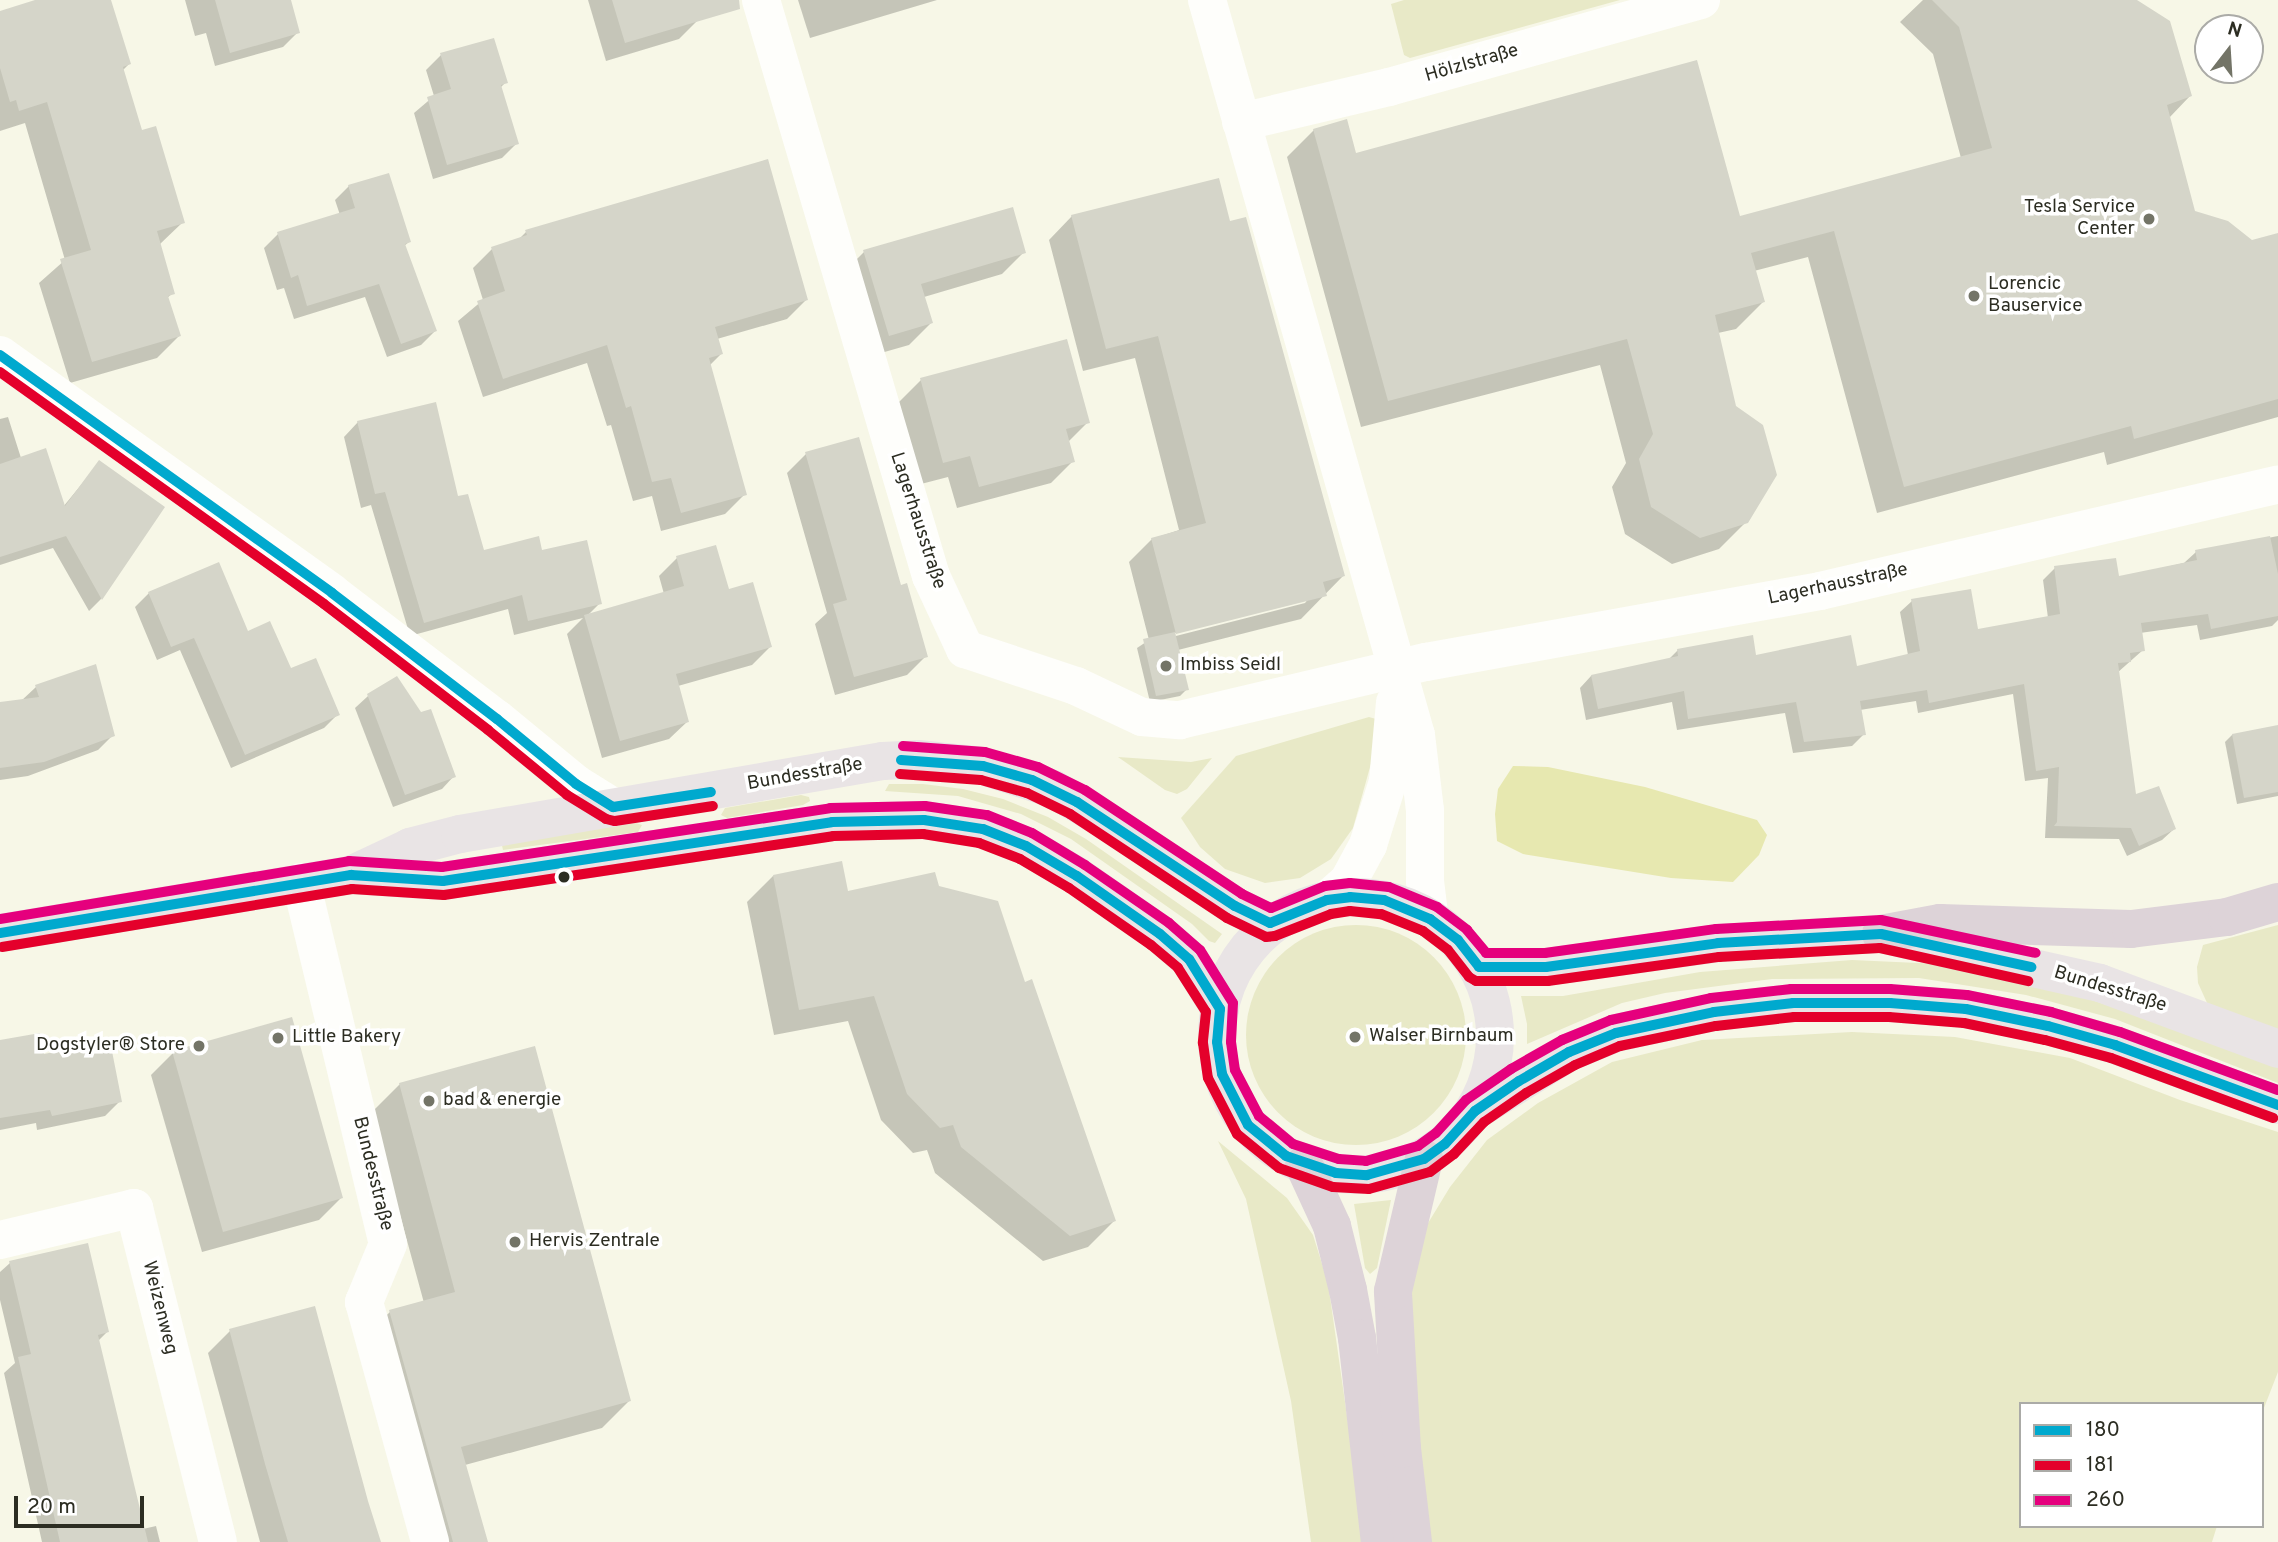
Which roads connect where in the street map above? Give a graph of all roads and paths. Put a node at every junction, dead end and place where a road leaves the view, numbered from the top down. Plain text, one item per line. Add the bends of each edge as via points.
1 (761, 0) edge
2 (1207, 0) edge
3 (1701, 0) edge
4 (1241, 122) junction
5 (0, 355) edge
6 (2278, 484) edge
7 (1395, 668) junction
8 (613, 807) junction
9 (351, 875) junction
10 (301, 882) junction
11 (1327, 900) junction
12 (2278, 902) edge
13 (1430, 919) junction
14 (1270, 923) junction
15 (0, 933) edge
16 (1881, 934) junction
17 (1479, 967) junction
18 (1220, 1009) junction
19 (2278, 1049) edge
20 (2278, 1105) edge
21 (1475, 1111) junction
22 (1424, 1159) junction
23 (1304, 1165) junction
24 (0, 1240) edge
25 (218, 1542) edge
26 (430, 1542) edge
27 (1380, 1542) edge
28 (1413, 1542) edge

1 - 7 street, Lagerhausstraße via 931,576 965,649 1076,686 1142,717 1180,720
2 - 4 street
3 - 4 street, Hölzlstraße via 1389,87
4 - 7 street
5 - 8 street via 250,532 497,719 576,785
6 - 7 street, Lagerhausstraße via 1820,591
7 - 11 street via 1388,781 1368,845 1348,882
7 - 13 street via 1416,736
8 - 9 main road, Bundesstraße via 460,834 410,847
8 - 14 main road, Bundesstraße via 883,761 918,759 983,766 1032,780 1077,802 1236,906
9 - 10 main road, Bundesstraße
9 - 18 main road, Bundesstraße via 443,881 832,822 924,820 982,829 1027,846 1077,876 1189,959
10 - 15 main road, Bundesstraße
10 - 26 street, Bundesstraße via 388,1244 364,1302
11 - 13 main road via 1384,900
11 - 14 main road
12 - 16 highway via 2227,917 2131,929 1940,923
13 - 17 main road via 1458,940
14 - 18 main road via 1242,954
16 - 17 main road, Bundesstraße via 1718,943 1546,967
16 - 19 main road, Bundesstraße via 2100,983
17 - 21 main road via 1495,1021 1492,1068
18 - 23 main road via 1220,1063 1236,1104 1248,1125
20 - 21 main road via 2115,1045 2048,1026 1966,1009 1793,1003 1714,1012 1616,1033 1569,1052
21 - 22 main road
22 - 23 main road via 1367,1175 1336,1174
22 - 28 highway via 1393,1291 1402,1449
23 - 27 highway via 1332,1226 1348,1290
24 - 25 street, Weizenweg via 134,1208

